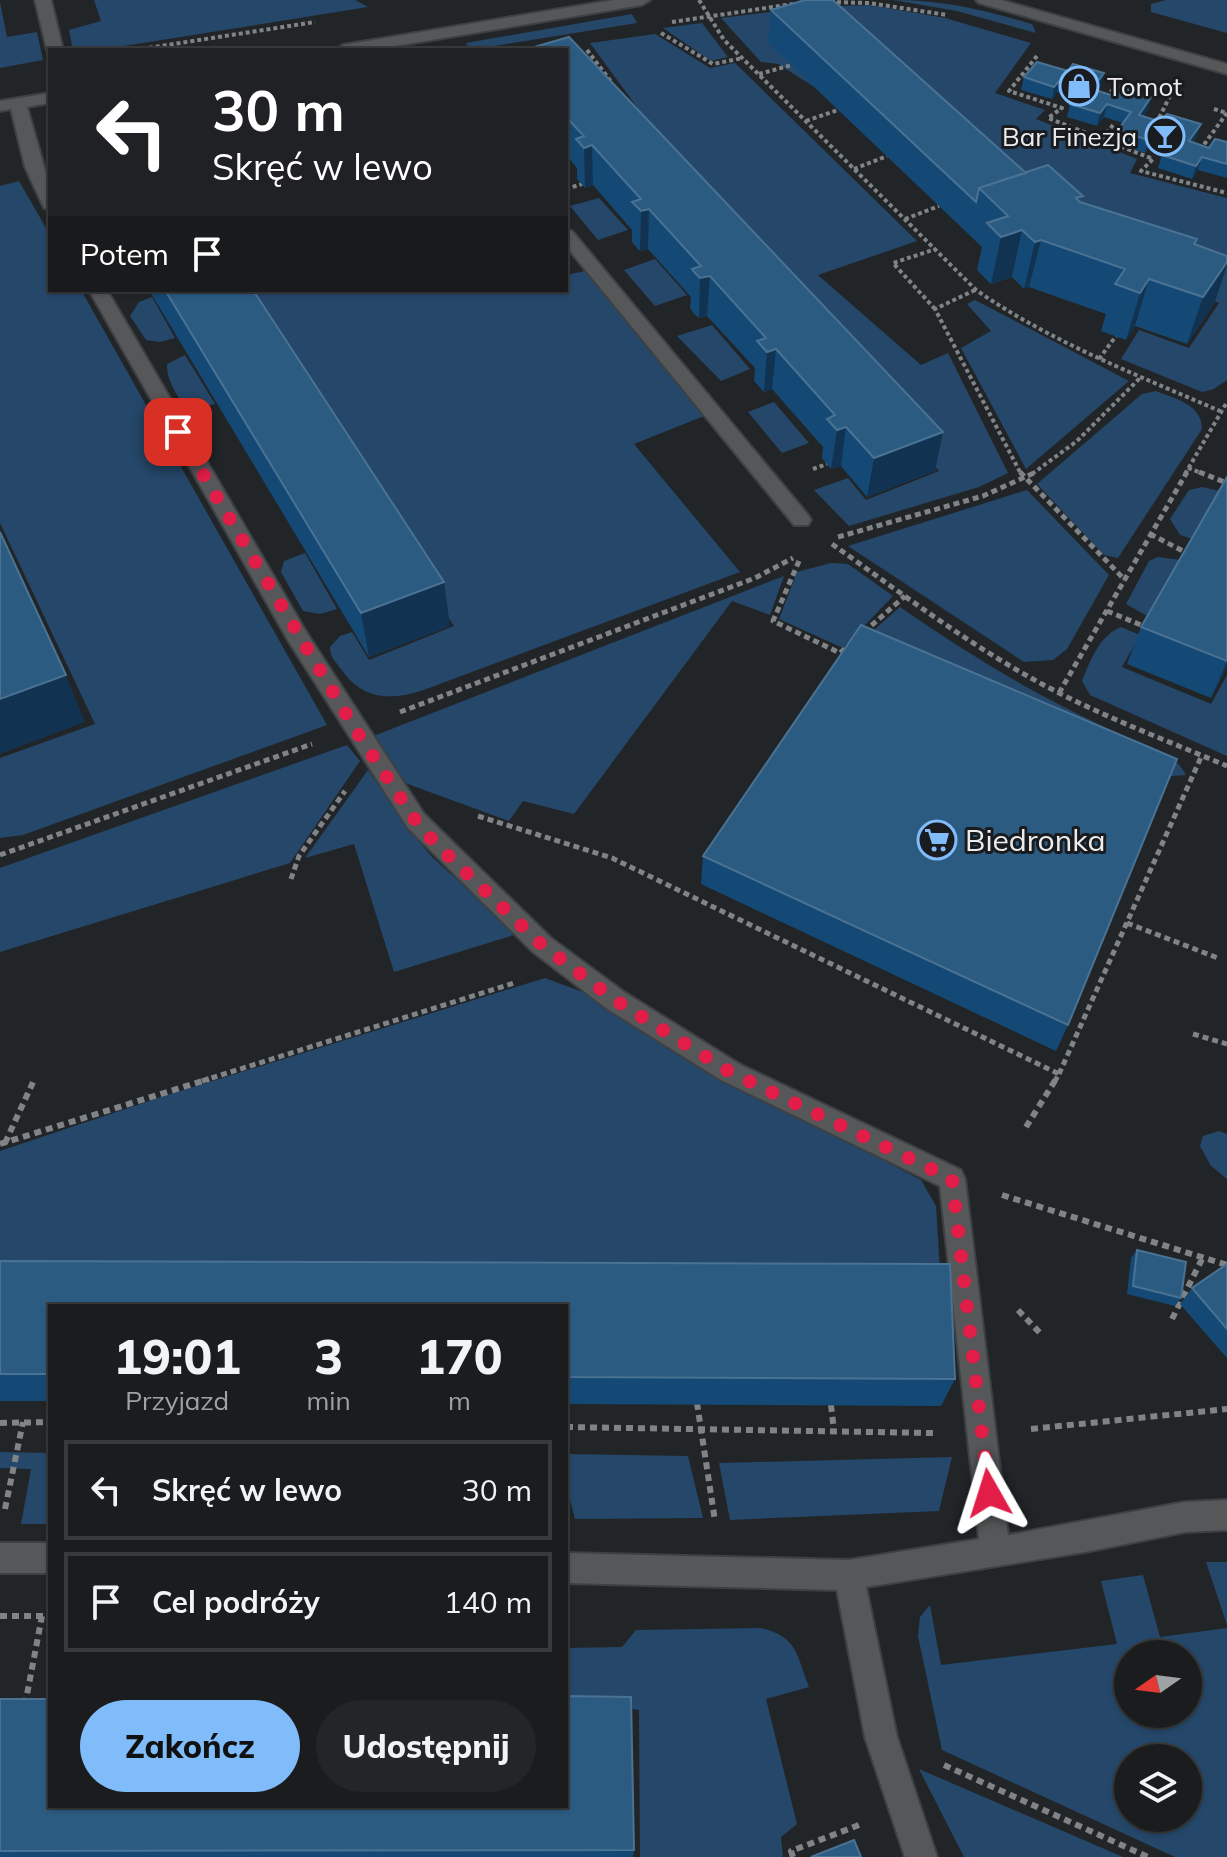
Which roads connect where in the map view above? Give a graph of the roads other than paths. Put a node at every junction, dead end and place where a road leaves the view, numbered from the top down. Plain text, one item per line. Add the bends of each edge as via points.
1 (43, 0) edge
2 (642, 0) edge
3 (984, 0) edge
4 (416, 44) edge
5 (55, 48) edge
6 (367, 48) edge
7 (1227, 69) edge
8 (48, 98) edge
9 (18, 103) junction
10 (0, 106) edge
11 (48, 200) edge
12 (568, 237) edge
13 (99, 292) edge
14 (801, 520) dead end
15 (1227, 1515) edge
16 (995, 1551) junction
17 (0, 1558) edge
18 (48, 1558) edge
19 (568, 1568) edge
20 (849, 1575) junction
21 (921, 1857) edge

1 - 5 street
2 - 4 street
3 - 7 street
4 - 6 street
8 - 9 street
9 - 10 street
9 - 11 street via 36,178
12 - 14 street
13 - 16 street via 297,636 435,843 568,966 615,1000 730,1072 952,1179
15 - 16 street via 1185,1517
16 - 20 street
17 - 18 street
19 - 20 street
20 - 21 street via 881,1737

